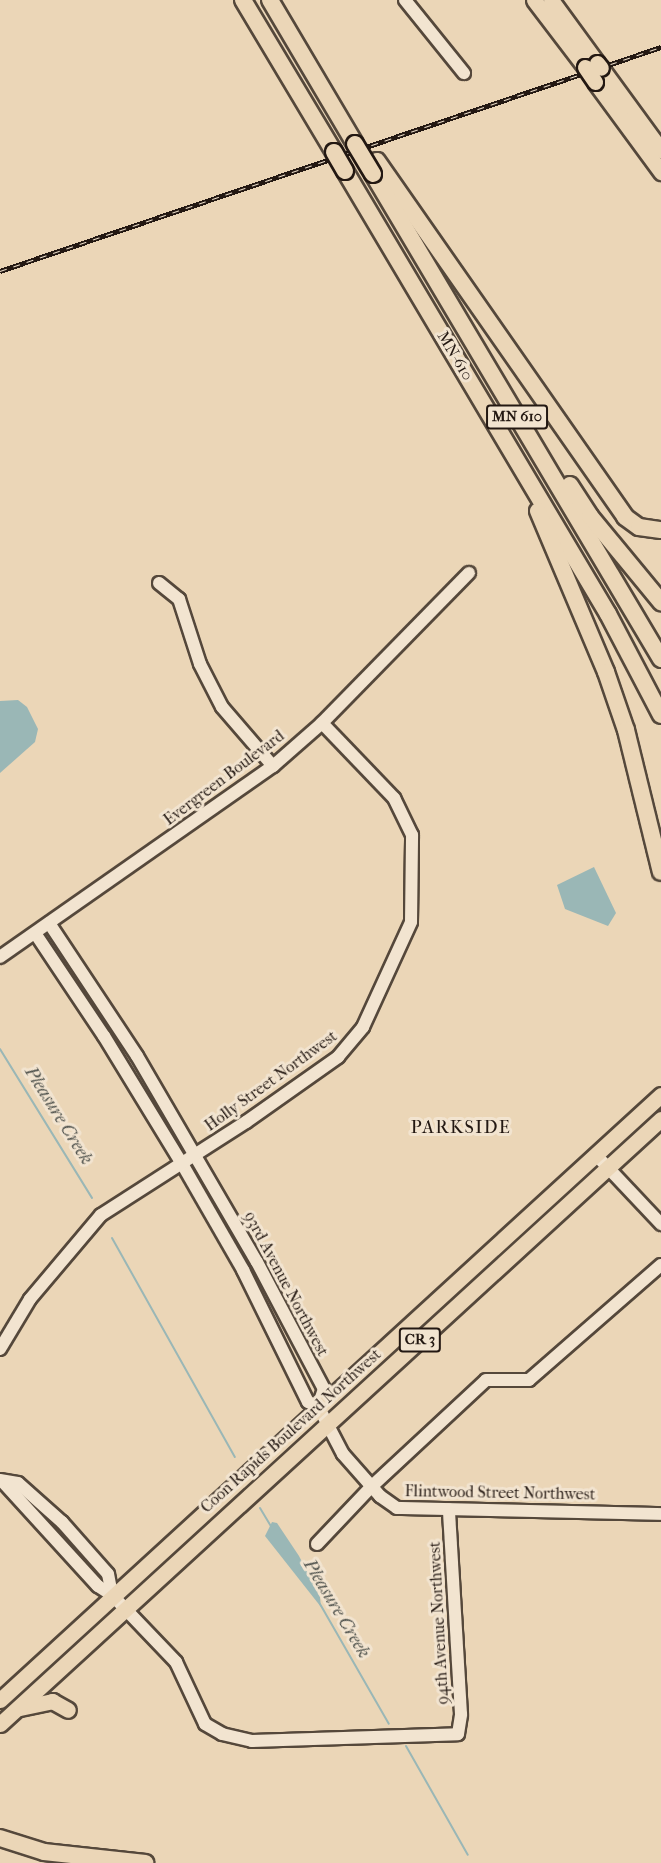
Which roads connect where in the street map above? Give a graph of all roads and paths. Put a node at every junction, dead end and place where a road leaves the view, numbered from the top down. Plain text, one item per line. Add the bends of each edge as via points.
1 (243, 0) edge
2 (270, 0) edge
3 (405, 0) edge
4 (534, 0) edge
5 (551, 0) edge
6 (591, 65) junction
7 (464, 72) dead end
8 (643, 135) junction
9 (661, 150) edge
10 (375, 168) junction
11 (661, 172) edge
12 (531, 440) junction
13 (513, 453) junction
14 (661, 530) edge
15 (469, 573) dead end
16 (159, 583) dead end
17 (661, 602) edge
18 (661, 659) edge
19 (661, 715) edge
20 (322, 723) junction
21 (273, 766) junction
22 (661, 872) edge
23 (49, 923) junction
24 (35, 933) junction
25 (0, 957) edge
26 (661, 1095) edge
27 (661, 1119) edge
28 (195, 1154) junction
29 (596, 1155) junction
30 (181, 1162) junction
31 (607, 1167) junction
32 (661, 1224) edge
33 (661, 1264) edge
34 (0, 1349) edge
35 (318, 1406) junction
36 (327, 1423) junction
37 (1, 1480) edge
38 (371, 1486) junction
39 (449, 1509) junction
40 (661, 1514) edge
41 (317, 1544) dead end
42 (112, 1595) junction
43 (123, 1608) junction
44 (32, 1670) junction
45 (0, 1694) edge
46 (0, 1700) edge
47 (68, 1710) dead end
48 (4, 1721) edge
49 (0, 1838) edge
50 (145, 1863) edge

1 - 13 highway, MN-610 / MN 610, bridge
2 - 10 highway, MN-610 / MN 610, bridge
3 - 7 street
4 - 6 main road
5 - 6 main road
6 - 8 main road, bridge
8 - 9 main road
8 - 11 main road
10 - 12 highway, MN-610 / MN 610
10 - 14 highway via 626,517 647,530
12 - 17 highway
12 - 18 highway, MN-610 / MN 610
13 - 19 highway, MN-610 / MN 610 via 608,614
13 - 22 highway via 606,672 626,730
15 - 20 street, Evergreen Boulevard
16 - 21 street via 179,599 200,664 222,706
20 - 21 street, Evergreen Boulevard
20 - 28 street, Holly Street Northwest via 387,790 408,821 414,852 411,922 363,1027 346,1049
21 - 23 street, Evergreen Boulevard
23 - 24 street, Evergreen Boulevard
23 - 28 street, 93rd Avenue Northwest via 137,1056
24 - 25 street, Evergreen Boulevard
24 - 30 street, 93rd Avenue Northwest
26 - 29 main road, Coon Rapids Boulevard Northwest / CR 3
27 - 31 main road, Coon Rapids Boulevard Northwest / CR 3
28 - 30 street, Holly Street Northwest
28 - 35 street, 93rd Avenue Northwest via 324,1389
29 - 31 street
29 - 35 main road, Coon Rapids Boulevard Northwest / CR 3
30 - 34 street, Holly Street Northwest via 101,1215 30,1299
30 - 35 street, 93rd Avenue Northwest via 243,1270 308,1402
31 - 32 street
31 - 36 main road, Coon Rapids Boulevard Northwest / CR 3
33 - 38 street via 529,1380 486,1380
35 - 36 street, Flintwood Street Northwest
35 - 42 main road, Coon Rapids Boulevard Northwest / CR 3
36 - 38 street, Flintwood Street Northwest via 343,1454
36 - 43 main road, Coon Rapids Boulevard Northwest / CR 3
37 - 42 street via 18,1483 62,1522 108,1574
38 - 39 street, Flintwood Street Northwest via 397,1508
38 - 41 street
39 - 40 street, Flintwood Street Northwest
39 - 43 street, 94th Avenue Northwest via 461,1714 458,1734 252,1741 222,1734 205,1724 176,1662
42 - 43 street
42 - 44 main road, Coon Rapids Boulevard Northwest / CR 3
43 - 48 main road, Coon Rapids Boulevard Northwest / CR 3
44 - 45 main road
44 - 46 main road, Coon Rapids Boulevard Northwest / CR 3
47 - 48 main road via 56,1702 44,1701
49 - 50 highway via 45,1852

